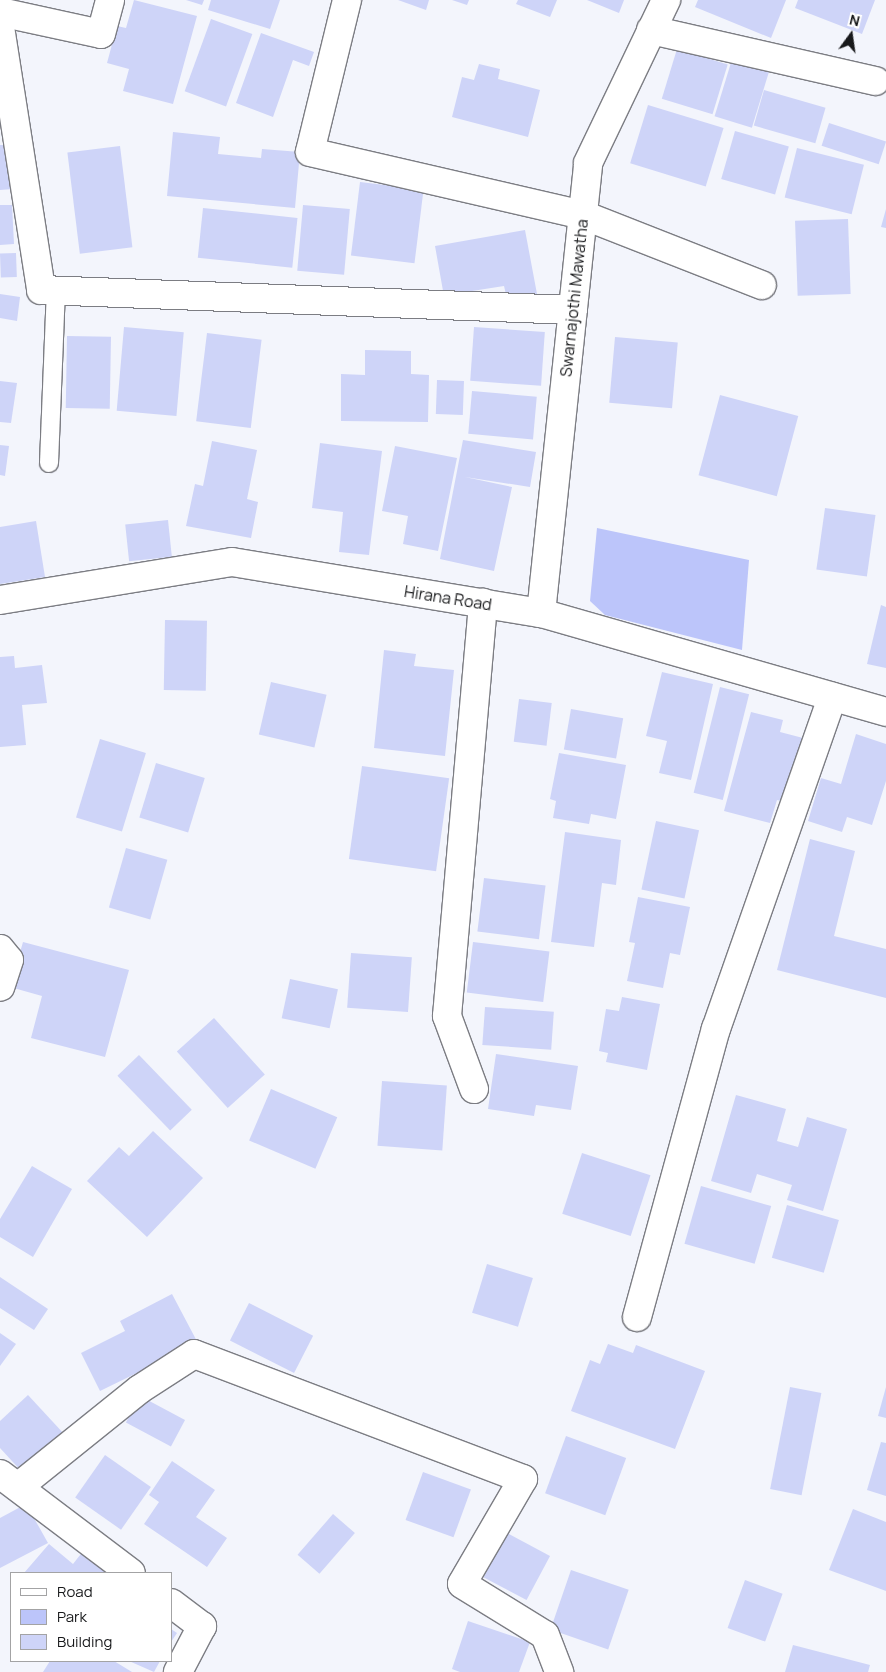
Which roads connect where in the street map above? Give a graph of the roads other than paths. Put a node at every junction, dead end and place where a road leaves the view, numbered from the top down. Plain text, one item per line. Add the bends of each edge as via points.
1 (110, 0) edge
2 (347, 0) edge
3 (666, 0) edge
4 (0, 12) edge
5 (0, 27) edge
6 (651, 30) junction
7 (875, 81) dead end
8 (583, 215) junction
9 (762, 285) dead end
10 (56, 290) junction
11 (573, 310) junction
12 (49, 463) dead end
13 (0, 600) edge
14 (483, 603) junction
15 (541, 613) junction
16 (832, 697) junction
17 (886, 712) edge
18 (0, 949) edge
19 (0, 987) edge
20 (474, 1089) dead end
21 (637, 1317) dead end
22 (9, 1481) edge
23 (130, 1572) edge
24 (172, 1604) edge
25 (178, 1672) edge
26 (559, 1672) edge

1 - 4 street via 101,34
2 - 8 street via 310,152
3 - 6 street, Swarnajothi Mawatha
5 - 10 street via 41,290
6 - 7 street
6 - 8 street, Swarnajothi Mawatha via 588,163
8 - 9 street
8 - 11 street, Swarnajothi Mawatha
10 - 11 street
10 - 12 lane
11 - 15 street, Swarnajothi Mawatha
13 - 14 street, Hirana Road via 232,562
14 - 15 street, Hirana Road
14 - 20 street via 447,1016
15 - 16 street, Hirana Road
16 - 17 street, Hirana Road
16 - 21 street via 716,1029
18 - 19 street via 9,960
22 - 23 street
22 - 26 street via 194,1354 523,1479 462,1584 545,1635
24 - 25 street via 202,1626

